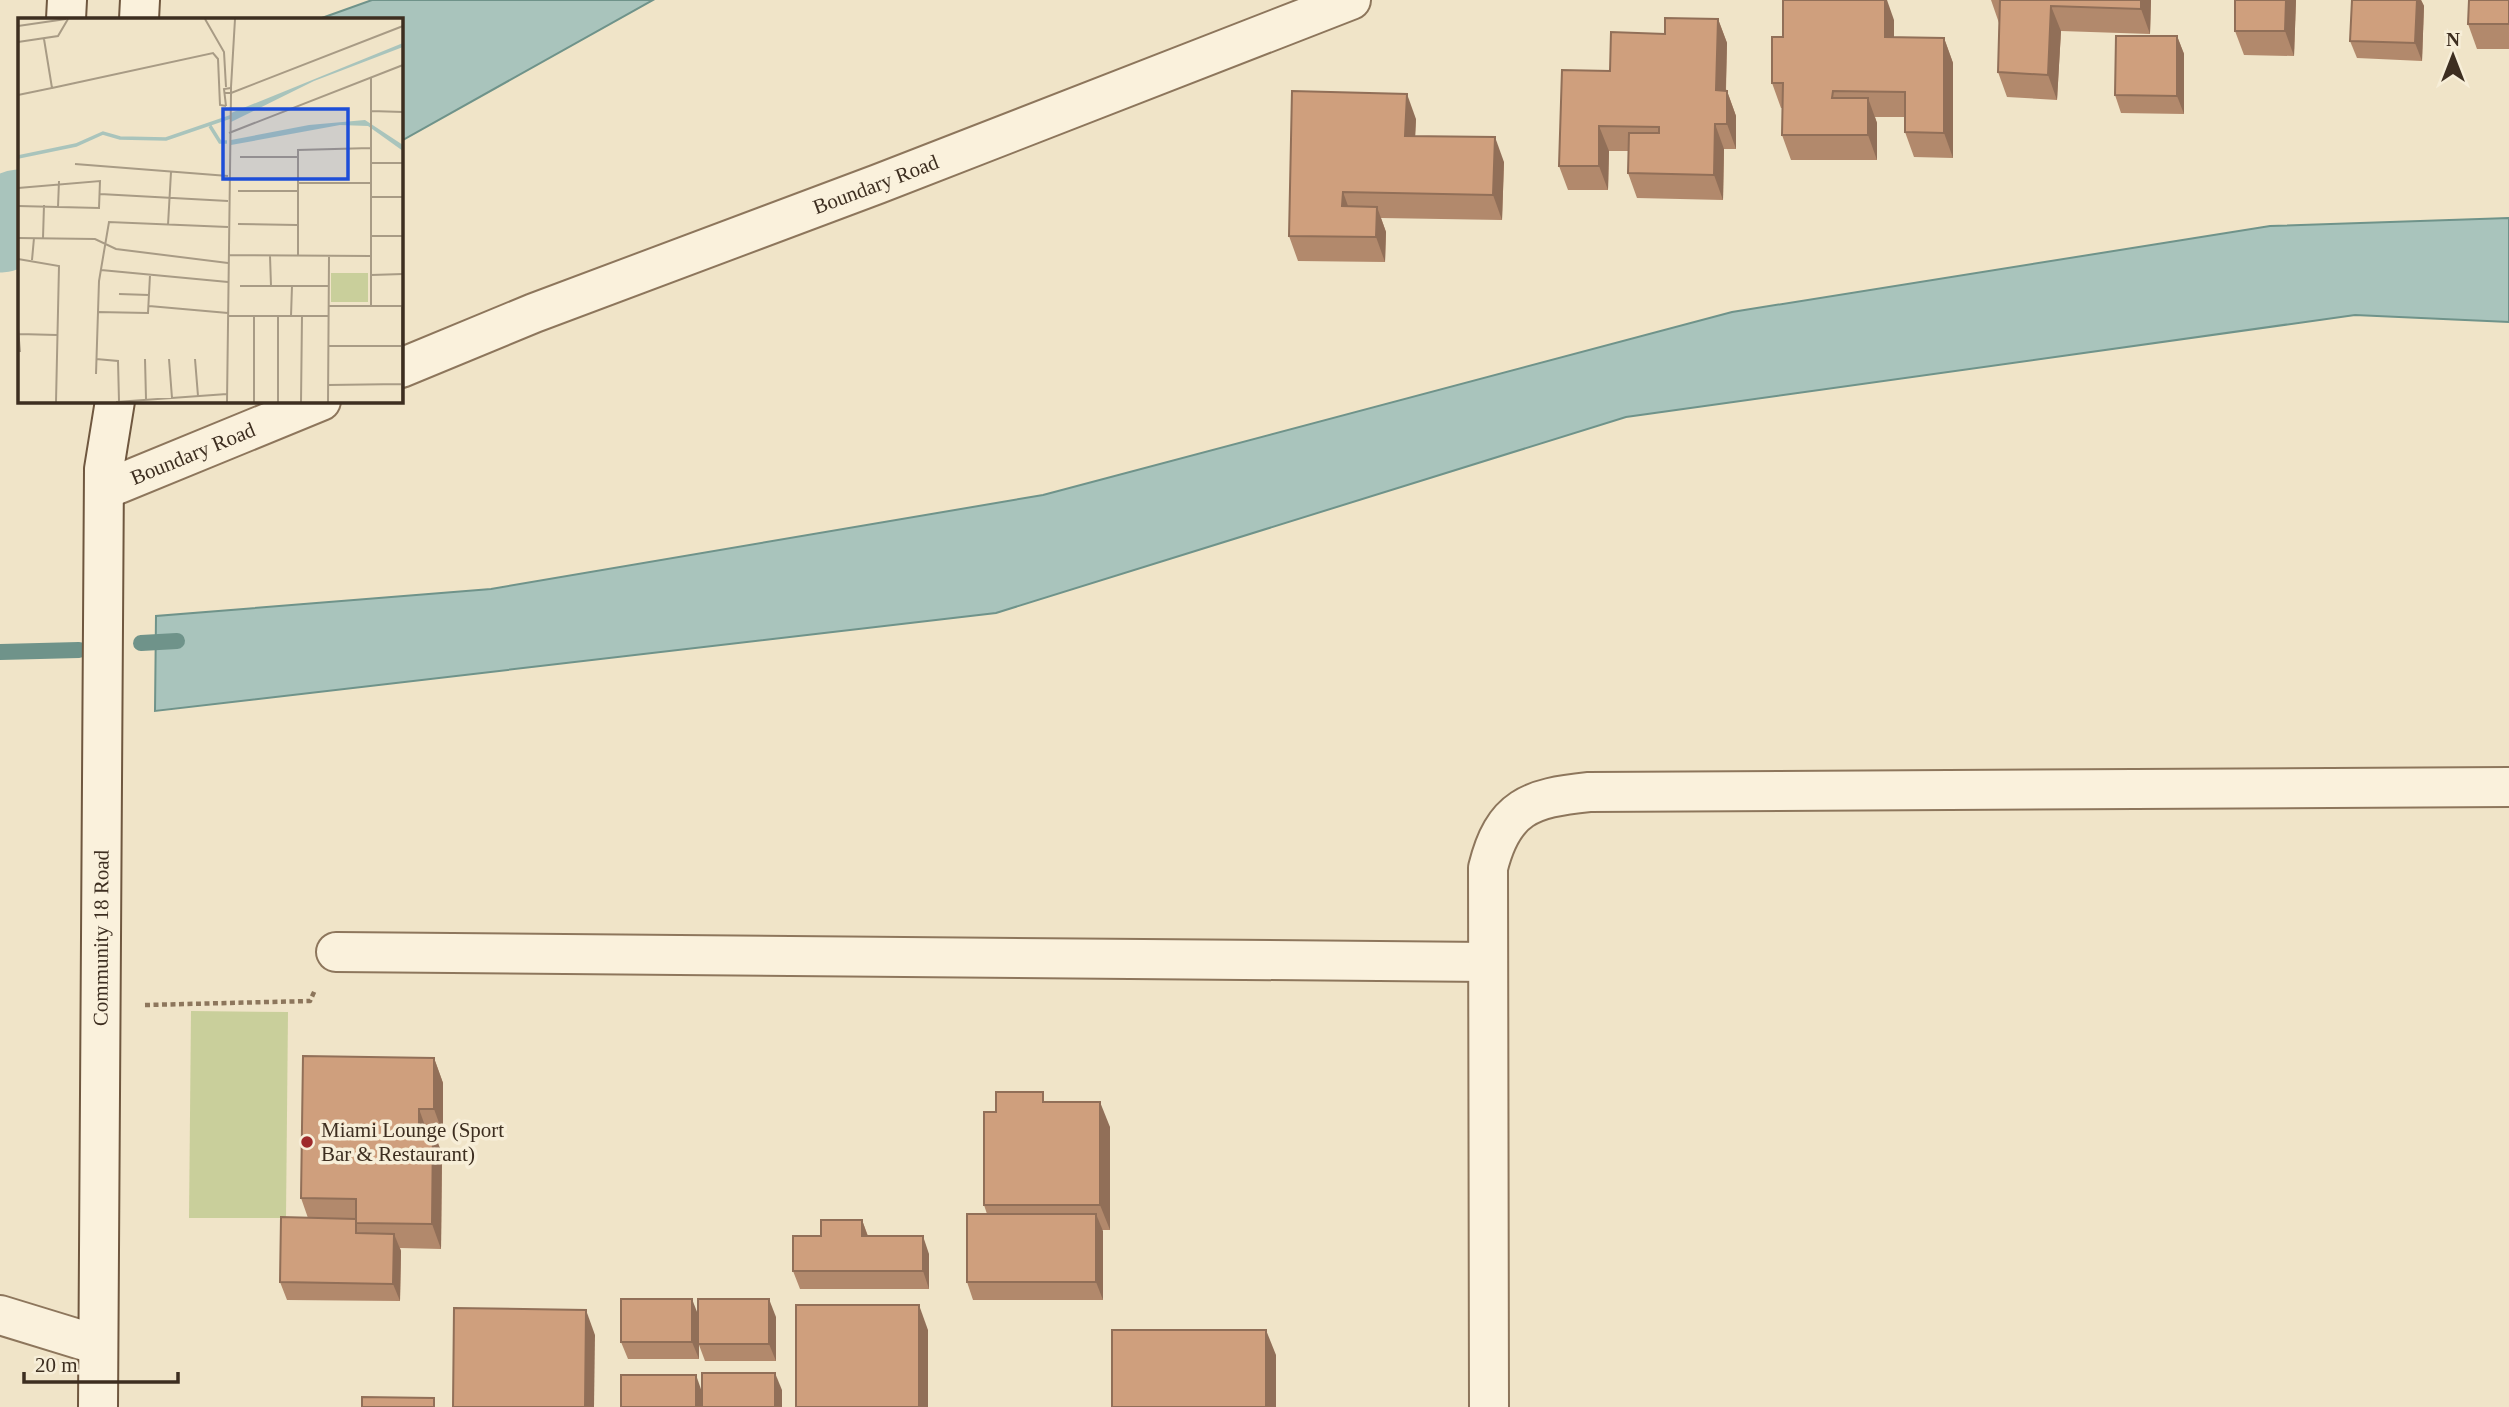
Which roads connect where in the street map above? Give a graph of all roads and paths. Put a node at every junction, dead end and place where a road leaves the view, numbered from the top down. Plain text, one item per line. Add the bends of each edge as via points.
1 (66, 0) edge
2 (139, 0) edge
3 (1352, 0) edge
4 (66, 18) edge
5 (139, 18) edge
6 (402, 368) edge
7 (90, 402) edge
8 (115, 402) edge
9 (318, 402) edge
10 (104, 480) junction
11 (2509, 787) edge
12 (336, 952) joint
13 (1488, 962) junction
14 (102, 1006) junction
15 (0, 1315) edge
16 (98, 1345) junction
17 (98, 1407) edge
18 (1489, 1407) edge

1 - 4 street
2 - 5 street
3 - 6 street, Boundary Road
7 - 10 street, Community 18 Road
8 - 10 street, Community 18 Road
9 - 10 street, Boundary Road
10 - 14 street, Community 18 Road
11 - 13 street via 1589,792 1556,796 1508,819 1494,843 1488,868
12 - 13 street
12 - 14 path via 310,1001
13 - 18 street
14 - 16 street, Community 18 Road
15 - 16 street
16 - 17 street, Community 18 Road

